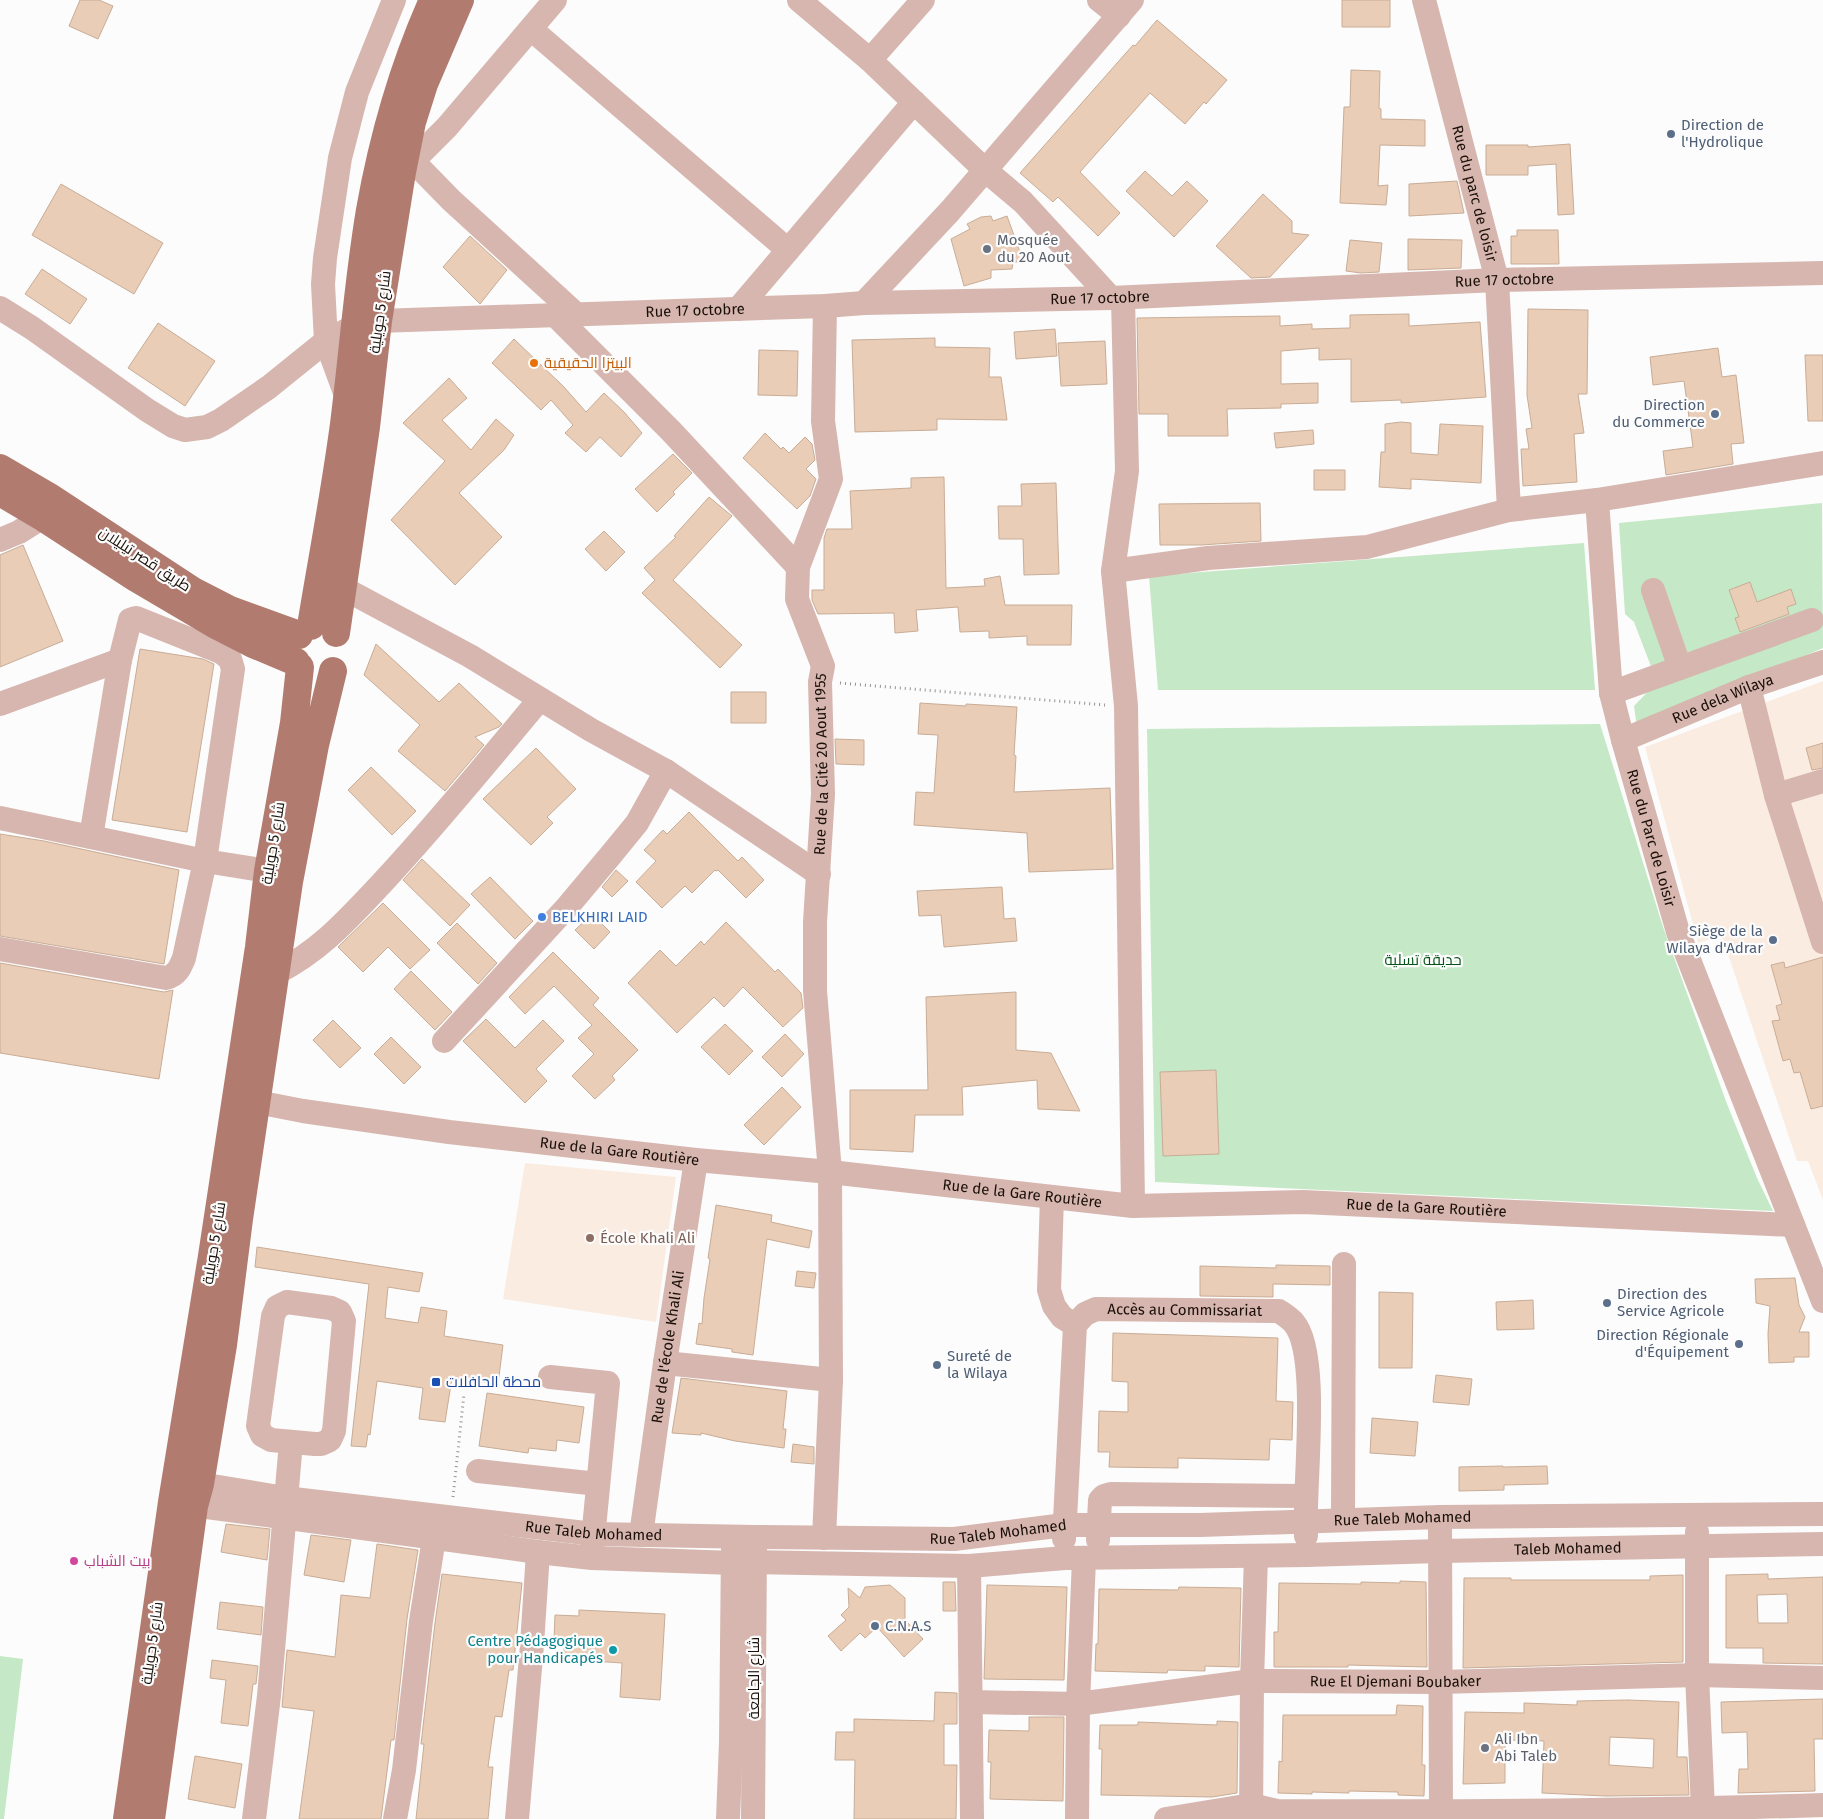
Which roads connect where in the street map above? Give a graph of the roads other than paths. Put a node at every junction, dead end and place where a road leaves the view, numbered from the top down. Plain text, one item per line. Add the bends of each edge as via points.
1 (394, 0) edge
2 (433, 0) edge
3 (460, 0) edge
4 (555, 0) edge
5 (799, 0) edge
6 (922, 0) edge
7 (1099, 0) edge
8 (1424, 0) edge
9 (1126, 8) edge
10 (531, 28) junction
11 (870, 60) junction
12 (914, 102) junction
13 (408, 166) junction
14 (985, 170) junction
15 (788, 250) junction
16 (1823, 273) edge
17 (1498, 280) junction
18 (1117, 298) junction
19 (864, 303) junction
20 (825, 306) junction
21 (0, 308) edge
22 (738, 309) junction
23 (566, 315) junction
24 (366, 324) junction
25 (326, 341) junction
26 (346, 398) junction
27 (1823, 463) edge
28 (0, 468) edge
29 (8, 493) edge
30 (1597, 500) junction
31 (1509, 510) junction
32 (53, 511) junction
33 (0, 540) edge
34 (798, 567) junction
35 (1113, 571) junction
36 (343, 588) junction
37 (1653, 590) dead end
38 (1812, 620) dead end
39 (315, 631) junction
40 (120, 660) junction
41 (1823, 662) edge
42 (298, 664) junction
43 (1680, 668) junction
44 (333, 671) junction
45 (1749, 688) junction
46 (1611, 693) junction
47 (540, 699) junction
48 (0, 704) edge
49 (1623, 740) junction
50 (666, 771) junction
51 (1823, 781) edge
52 (1776, 795) junction
53 (0, 818) edge
54 (92, 837) junction
55 (205, 861) junction
56 (268, 871) junction
57 (819, 874) junction
58 (1823, 942) edge
59 (0, 949) edge
60 (276, 973) junction
61 (444, 1041) dead end
62 (257, 1102) junction
63 (696, 1160) junction
64 (830, 1172) junction
65 (1052, 1197) junction
66 (1133, 1206) junction
67 (1793, 1225) junction
68 (1344, 1264) dead end
69 (1823, 1301) edge
70 (1075, 1325) junction
71 (665, 1363) junction
72 (550, 1376) dead end
73 (831, 1380) junction
74 (291, 1442) junction
75 (478, 1471) dead end
76 (598, 1484) junction
77 (185, 1493) junction
78 (1160, 1494) junction
79 (1202, 1495) junction
80 (1306, 1496) junction
81 (284, 1508) junction
82 (1823, 1514) edge
83 (1697, 1515) junction
84 (1440, 1517) junction
85 (1343, 1520) junction
86 (1305, 1522) junction
87 (1064, 1525) junction
88 (1098, 1525) junction
89 (1159, 1525) junction
90 (1200, 1525) junction
91 (594, 1534) junction
92 (641, 1535) junction
93 (744, 1536) junction
94 (434, 1538) junction
95 (824, 1538) junction
96 (1823, 1544) edge
97 (1696, 1546) junction
98 (1439, 1551) junction
99 (538, 1552) junction
100 (1307, 1555) junction
101 (1157, 1556) junction
102 (1256, 1556) junction
103 (1200, 1557) junction
104 (592, 1558) junction
105 (1082, 1558) junction
106 (744, 1563) junction
107 (968, 1566) junction
108 (1698, 1675) junction
109 (1823, 1678) edge
110 (1252, 1681) junction
111 (1440, 1682) junction
112 (971, 1702) junction
113 (1078, 1704) junction
114 (1823, 1805) edge
115 (1703, 1809) junction
116 (1251, 1812) edge
117 (1441, 1816) edge
118 (127, 1819) edge
119 (151, 1819) edge
120 (254, 1819) edge
121 (395, 1819) edge
122 (517, 1819) edge
123 (728, 1819) edge
124 (753, 1819) edge
125 (972, 1819) edge
126 (1077, 1819) edge
127 (1166, 1819) edge

1 - 25 street via 357,92 340,158 324,266
2 - 24 main road, شارع 5 جويلية via 406,67 386,135 370,211
3 - 13 main road, شارع 5 جويلية via 424,84 412,122
4 - 10 street
5 - 11 street
6 - 11 street
7 - 9 street
8 - 17 street, Rue du parc de loisir
9 - 14 street
10 - 13 street via 447,127
10 - 15 street
11 - 12 street
12 - 14 street
12 - 15 street
13 - 23 street via 451,200
13 - 24 main road, شارع 5 جويلية
14 - 18 street via 1024,202
14 - 19 street
15 - 22 street
16 - 17 street, Rue 17 octobre
17 - 18 street, Rue 17 octobre
17 - 31 street, Rue du parc de loisir
18 - 19 street, Rue 17 octobre
18 - 35 street via 1127,471
19 - 20 street, Rue 17 octobre
20 - 22 street, Rue 17 octobre
20 - 34 street, Rue de la Cité 20 Aout 1955 via 823,421 831,478
21 - 25 street via 147,410 185,430 220,420
22 - 23 street, Rue 17 octobre
23 - 24 street, Rue 17 octobre
23 - 34 street
24 - 25 street
24 - 26 main road, شارع 5 جويلية
24 - 36 main road, شارع 5 جويلية via 366,427
25 - 26 street
26 - 39 main road, شارع 5 جويلية
27 - 30 street
28 - 29 main road, طريق قصر تيليلان
29 - 32 main road, طريق قصر تيليلان
30 - 31 street
30 - 46 street, Rue du Parc de Loisir
31 - 35 street via 1367,547 1208,558
32 - 33 street
32 - 39 main road, طريق قصر تيليلان via 230,610
32 - 42 main road, طريق قصر تيليلان via 151,588 214,624
34 - 57 street, Rue de la Cité 20 Aout 1955 via 797,599 823,666 820,682 823,794
35 - 66 street via 1126,706
36 - 39 main road, شارع 5 جويلية
36 - 47 street via 470,656
37 - 43 street
38 - 43 street
39 - 42 main road via 293,648
39 - 44 main road via 342,644 342,659
40 - 48 street
40 - 54 street
40 - 55 street via 130,620 134,618 221,652 230,659 233,669
41 - 45 street, Rue dela Wilaya
42 - 44 main road via 305,672 319,676
42 - 56 main road, شارع 5 جويلية via 294,723
43 - 46 street
44 - 60 main road, شارع 5 جويلية via 292,862
45 - 49 street, Rue dela Wilaya
45 - 52 street
46 - 49 street, Rue du Parc de Loisir
47 - 50 street
47 - 60 street via 417,846 330,937
49 - 67 street, Rue du Parc de Loisir via 1678,932
50 - 57 street
50 - 61 street via 637,823 610,856
51 - 52 street
52 - 58 street
53 - 54 street
54 - 55 street
55 - 56 street
55 - 59 street via 184,958 179,971 172,976 161,977
56 - 77 main road, شارع 5 جويلية via 212,1256
57 - 64 street, Rue de la Cité 20 Aout 1955 via 815,991
60 - 62 main road, شارع 5 جويلية
62 - 63 street, Rue de la Gare Routière via 450,1132
62 - 77 main road, شارع 5 جويلية via 223,1344
63 - 64 street, Rue de la Gare Routière
63 - 71 street, Rue de l'école Khali Ali
64 - 65 street, Rue de la Gare Routière
64 - 73 street, Rue de la Cité 20 Aout 1955
65 - 66 street, Rue de la Gare Routière
65 - 70 street via 1048,1290 1062,1318
66 - 67 street, Rue de la Gare Routière via 1303,1202
67 - 69 street, Rue du Parc de Loisir
68 - 85 street
70 - 80 street, Accès au Commissariat via 1085,1314 1096,1309 1279,1310 1294,1323 1302,1341 1309,1381
70 - 87 street
71 - 73 street
71 - 92 street, Rue de l'école Khali Ali
72 - 76 street via 608,1383
73 - 95 street, Rue de la Cité 20 Aout 1955
74 - 74 street via 321,1444 330,1440 334,1431 344,1321 340,1312 331,1308 286,1302 277,1307 273,1316 258,1426 266,1438
74 - 81 street
75 - 76 street
76 - 91 street
77 - 81 street, Rue Taleb Mohamed
77 - 118 main road, شارع 5 جويلية
77 - 119 main road, شارع 5 جويلية
78 - 79 street
78 - 88 street via 1104,1496 1100,1500
78 - 89 street
79 - 80 street
79 - 90 street
80 - 86 street, Accès au Commissariat
81 - 91 street, Rue Taleb Mohamed via 450,1517
81 - 94 street, Rue Taleb Mohamed
81 - 120 street via 269,1696
82 - 83 street, Rue Taleb Mohamed
83 - 84 street, Rue Taleb Mohamed
83 - 97 street
84 - 85 street, Rue Taleb Mohamed
84 - 98 street
85 - 86 street, Rue Taleb Mohamed
86 - 90 street, Rue Taleb Mohamed
86 - 100 street, Accès au Commissariat
87 - 88 street, Rue Taleb Mohamed
87 - 95 street, Rue Taleb Mohamed via 954,1539
87 - 105 street
88 - 89 street, Rue Taleb Mohamed
88 - 105 street
89 - 90 street, Rue Taleb Mohamed
89 - 101 street
90 - 103 street
91 - 92 street, Rue Taleb Mohamed
91 - 104 street
92 - 93 street, Rue Taleb Mohamed
93 - 95 street, Rue Taleb Mohamed
93 - 106 street
94 - 99 street, Rue Taleb Mohamed
94 - 121 street
96 - 97 street
97 - 98 street, Taleb Mohamed
97 - 108 street
98 - 100 street, Rue Taleb Mohamed
98 - 111 street
99 - 104 street, Rue Taleb Mohamed
99 - 122 street
100 - 102 street, Rue Taleb Mohamed
101 - 103 street, Rue Taleb Mohamed
101 - 105 street, Rue Taleb Mohamed
102 - 103 street, Rue Taleb Mohamed
102 - 110 street
104 - 106 street, Rue Taleb Mohamed
105 - 107 street, Rue Taleb Mohamed
105 - 113 street
106 - 107 street, Rue Taleb Mohamed
106 - 123 street, شارع الجامعة
106 - 124 street, شارع الجامعة
107 - 112 street
108 - 109 street, Rue El Djemani Boubaker
108 - 111 street, Rue El Djemani Boubaker
108 - 115 street
110 - 111 street, Rue El Djemani Boubaker
110 - 113 street, Rue El Djemani Boubaker
110 - 116 street
111 - 117 street
112 - 113 street, Rue El Djemani Boubaker
112 - 125 street
113 - 126 street
114 - 115 street
115 - 117 street
116 - 117 street
116 - 127 street

